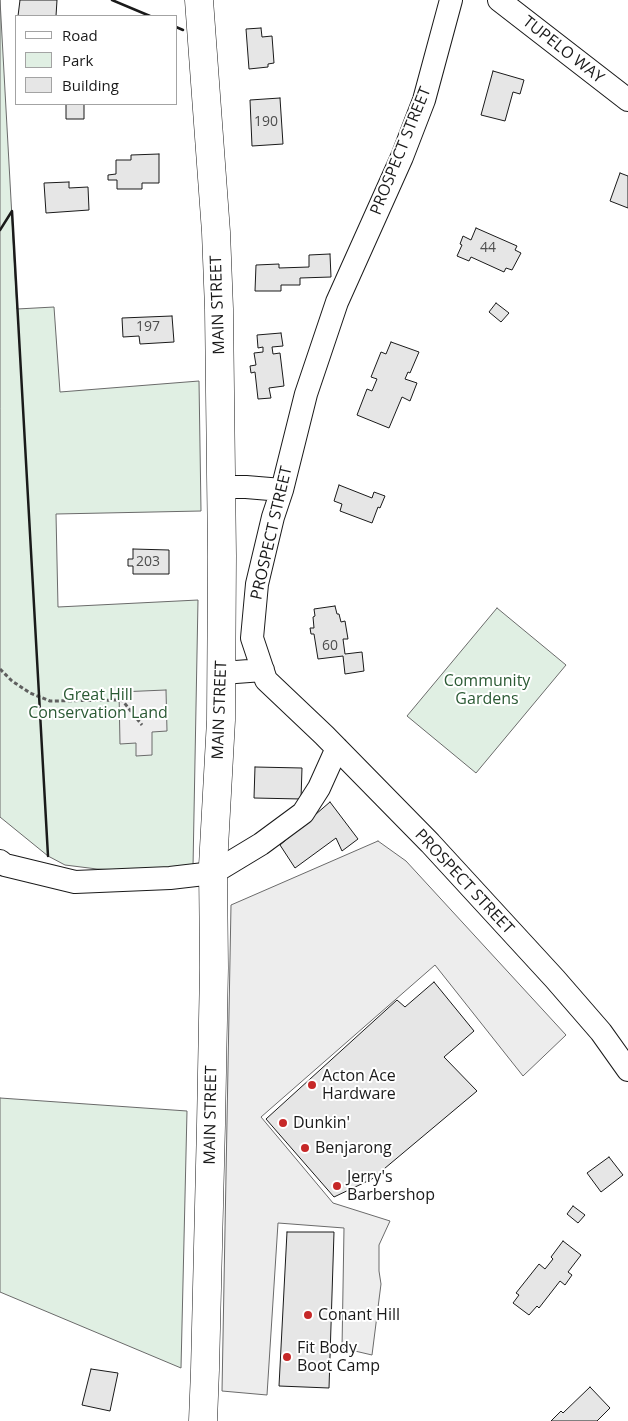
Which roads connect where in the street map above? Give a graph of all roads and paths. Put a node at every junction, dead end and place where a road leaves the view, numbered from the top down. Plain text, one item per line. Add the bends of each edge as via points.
1 (199, 0) edge
2 (451, 0) edge
3 (499, 0) edge
4 (628, 100) edge
5 (222, 487) junction
6 (282, 490) junction
7 (0, 669) edge
8 (263, 670) junction
9 (222, 673) junction
10 (142, 725) dead end
11 (337, 748) junction
12 (0, 861) edge
13 (213, 873) junction
14 (628, 1070) edge
15 (203, 1421) edge

1 - 5 main road, MAIN STREET via 216,232
2 - 6 street, PROSPECT STREET via 424,100 337,302 306,394
3 - 4 street, TUPELO WAY
5 - 6 street
5 - 9 main road, MAIN STREET
6 - 8 street, PROSPECT STREET via 257,584 252,638
7 - 10 path via 12,681 50,700 122,700
8 - 9 street
8 - 11 street, PROSPECT STREET via 266,680
9 - 13 main road, MAIN STREET
11 - 13 street via 319,788 303,813
11 - 14 street, PROSPECT STREET via 555,979 601,1032
12 - 13 street via 5,865 75,882
13 - 15 main road, MAIN STREET via 214,968

